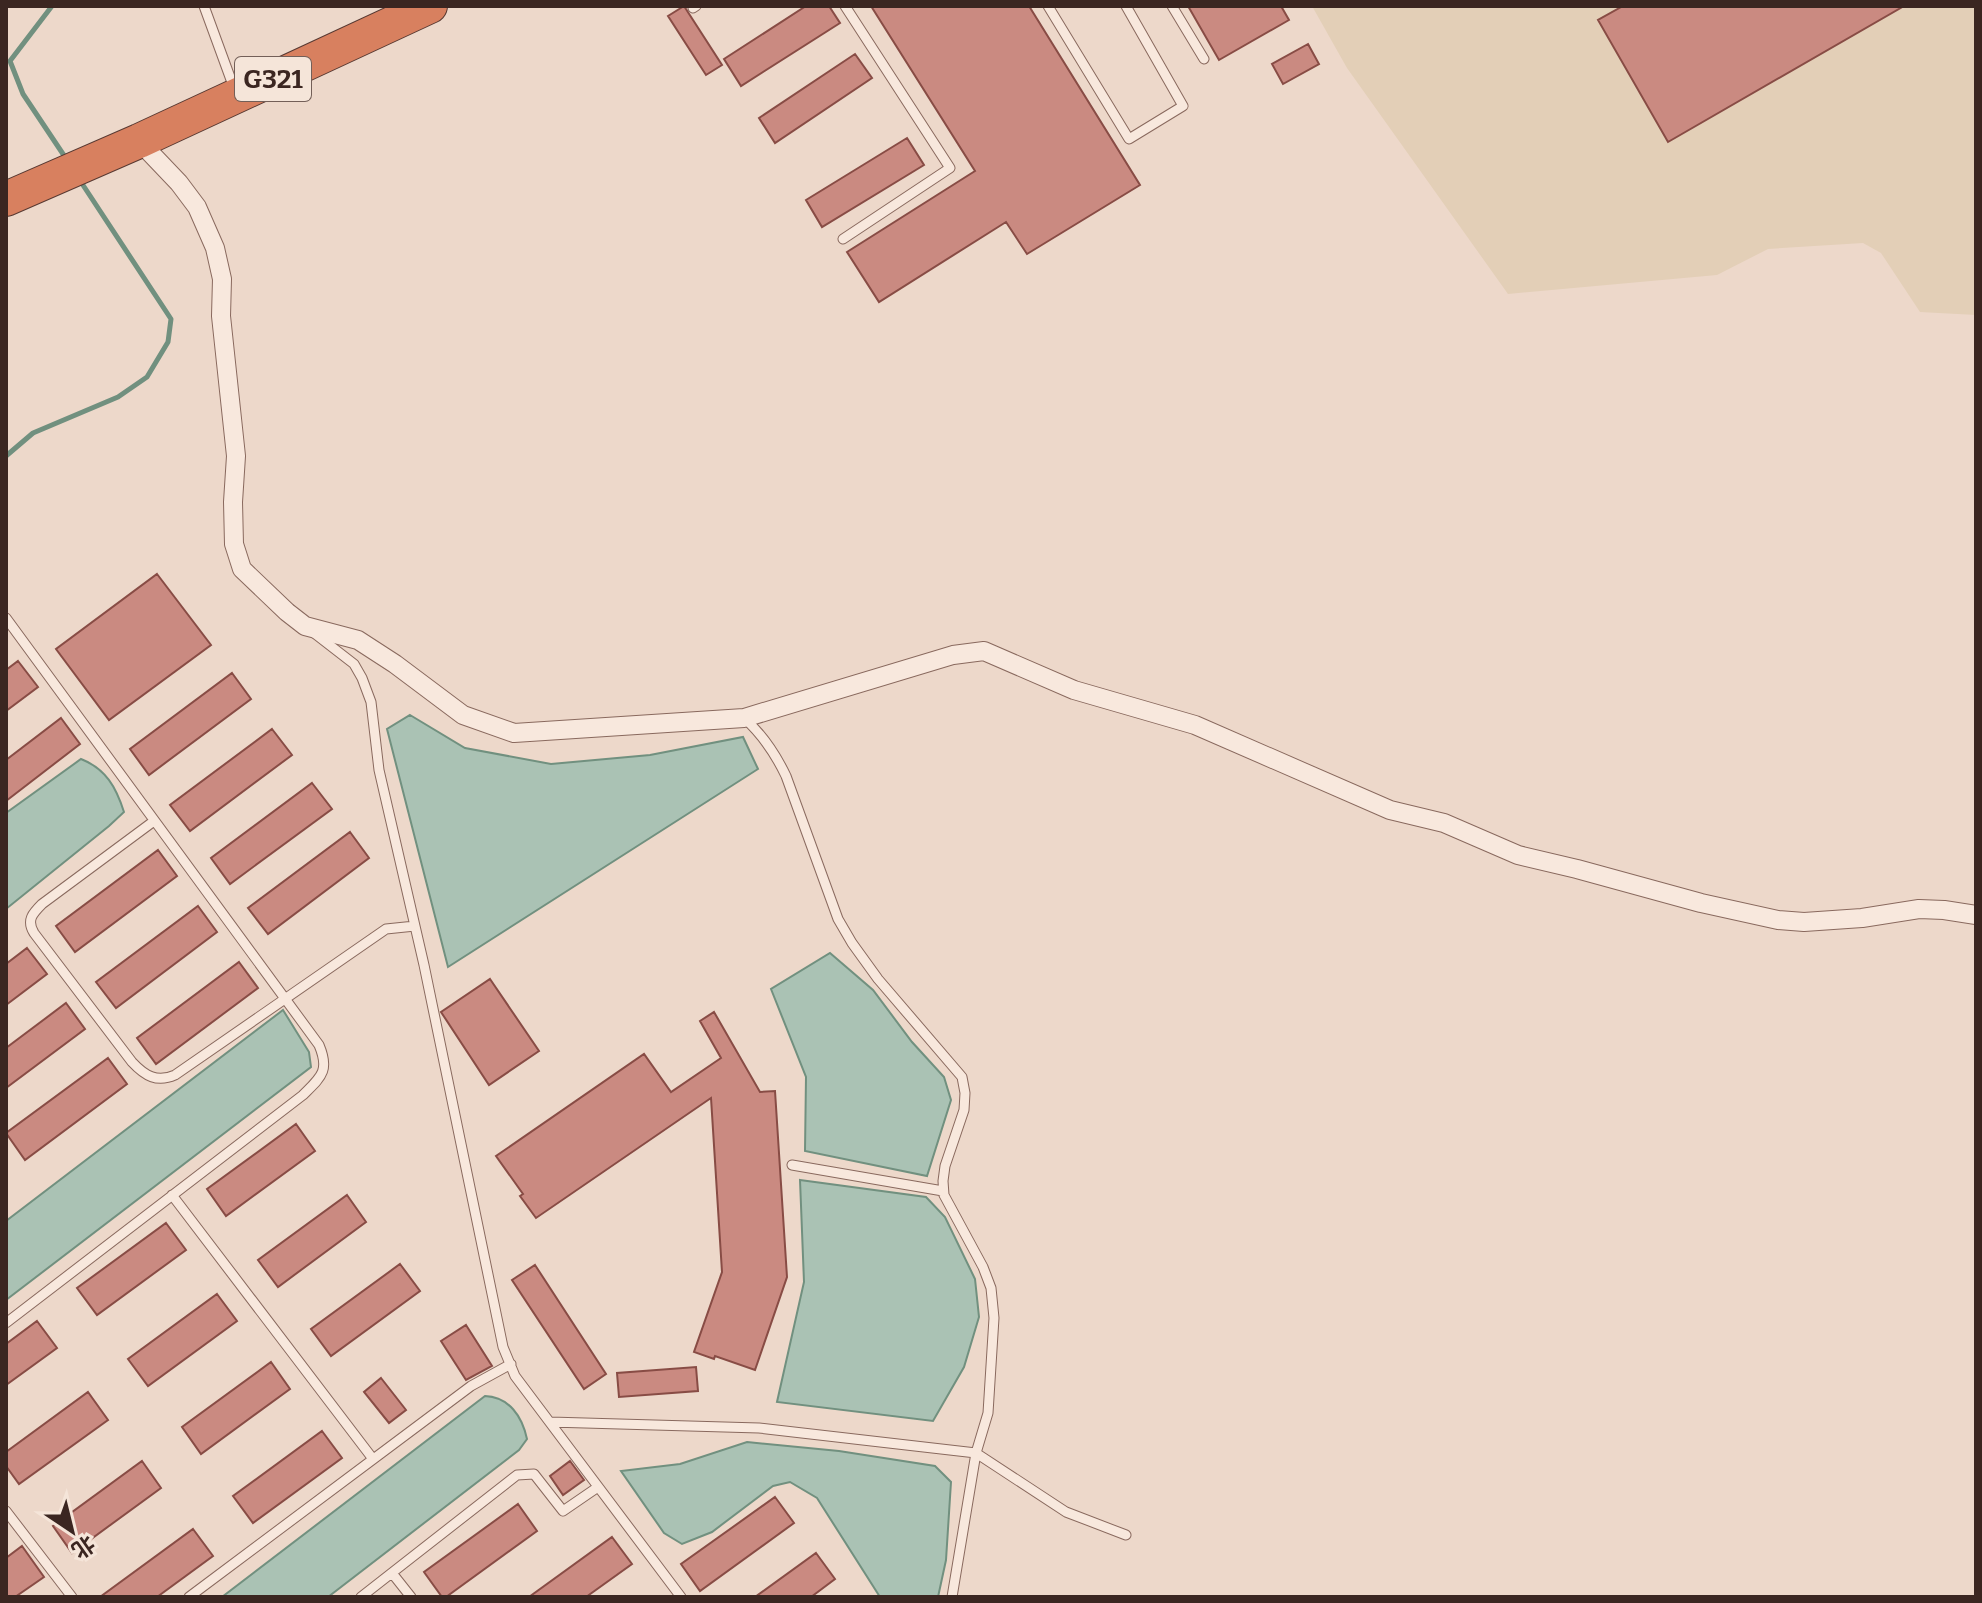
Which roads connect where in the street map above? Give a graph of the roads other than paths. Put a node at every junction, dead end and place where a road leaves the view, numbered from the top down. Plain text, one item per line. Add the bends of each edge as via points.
1 (204, 6) edge
2 (430, 6) edge
3 (845, 6) edge
4 (1048, 6) edge
5 (1126, 6) edge
6 (1172, 6) edge
7 (1204, 59) dead end
8 (237, 95) junction
9 (127, 146) junction
10 (12, 196) edge
11 (843, 239) dead end
12 (6, 618) edge
13 (305, 626) junction
14 (744, 718) junction
15 (154, 821) junction
16 (1976, 915) edge
17 (415, 926) junction
18 (284, 998) junction
19 (792, 1165) dead end
20 (943, 1191) junction
21 (172, 1195) junction
22 (6, 1323) edge
23 (511, 1364) junction
24 (550, 1422) junction
25 (976, 1453) junction
26 (373, 1459) junction
27 (598, 1487) junction
28 (6, 1511) edge
29 (1126, 1535) dead end
30 (392, 1573) junction
31 (72, 1597) edge
32 (189, 1597) edge
33 (361, 1597) edge
34 (411, 1597) edge
35 (681, 1597) edge
36 (952, 1597) edge

1 - 8 lane
2 - 8 highway, G321
3 - 11 lane via 950,168
4 - 5 lane via 1129,139 1183,106
6 - 7 lane
8 - 9 highway, G321
9 - 10 highway, G321
9 - 13 street via 179,183 197,207 215,248 236,456 234,544 242,569
12 - 15 lane
13 - 14 street via 358,640 463,715 514,733
13 - 17 lane via 354,664 371,702 379,770
14 - 16 street via 953,655 984,651 1074,690 1195,725 1390,810 1444,823 1518,855 1778,920 1862,918 1919,909
14 - 20 lane via 770,745 786,776 838,919 852,943 962,1077 964,1110 945,1166
15 - 18 lane
15 - 18 lane via 42,904 30,918 34,933 132,1062 159,1079 175,1075
17 - 18 lane via 386,929
17 - 23 lane via 503,1347
18 - 21 lane via 319,1045 325,1064 321,1077
19 - 20 lane
20 - 25 lane via 991,1288 988,1413
21 - 22 lane
21 - 26 lane
23 - 24 lane
23 - 26 lane via 471,1386
24 - 25 lane via 759,1428
24 - 27 lane
25 - 29 lane via 1066,1512
25 - 36 lane
26 - 32 lane
27 - 30 lane via 563,1511 534,1474 517,1475
27 - 35 lane
28 - 31 lane
30 - 33 lane
30 - 34 lane

